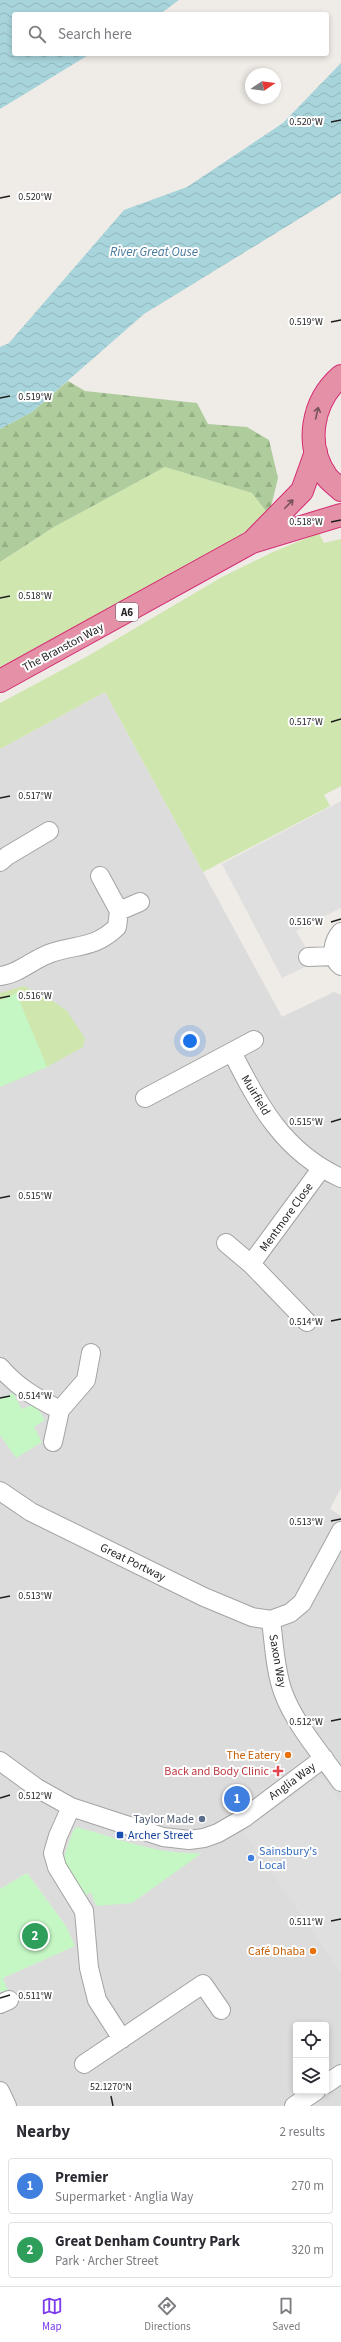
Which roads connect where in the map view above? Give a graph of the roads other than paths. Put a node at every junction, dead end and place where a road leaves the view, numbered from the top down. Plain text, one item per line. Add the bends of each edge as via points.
1 (341, 376) edge
2 (316, 452) junction
3 (341, 490) edge
4 (341, 515) edge
5 (252, 542) junction
6 (0, 681) edge
7 (49, 831) dead end
8 (0, 862) edge
9 (100, 876) dead end
10 (140, 902) dead end
11 (119, 911) junction
12 (341, 932) edge
13 (308, 957) dead end
14 (338, 961) edge
15 (0, 976) edge
16 (254, 1040) dead end
17 (232, 1052) junction
18 (146, 1098) dead end
19 (321, 1169) junction
20 (341, 1178) edge
21 (226, 1243) dead end
22 (251, 1264) junction
23 (307, 1322) dead end
24 (91, 1353) dead end
25 (0, 1367) edge
26 (60, 1410) junction
27 (53, 1442) dead end
28 (0, 1491) edge
29 (341, 1531) edge
30 (272, 1620) junction
31 (324, 1758) junction
32 (0, 1761) edge
33 (341, 1782) edge
34 (71, 1807) junction
35 (221, 2010) dead end
36 (122, 2039) junction
37 (84, 2064) dead end
38 (341, 2074) edge
39 (329, 2082) edge
40 (0, 2091) edge
41 (312, 2094) edge
42 (7, 2106) edge
43 (294, 2106) edge

2 -> 1 highway via 313,428 319,405 331,384
2 - 3 highway via 327,477
5 -> 2 highway, The Branston Way / A6 via 302,490
4 - 5 highway, The Branston Way / A6
5 - 6 highway, The Branston Way / A6
7 - 8 street
9 - 11 street
10 - 11 street
11 - 15 street via 117,927 105,938 52,953 18,971
12 - 14 street via 334,940
13 - 14 street
16 - 17 street
17 - 18 street
17 - 19 street, Muirfield via 255,1099 286,1141
19 - 20 street, Muirfield
19 - 22 street, Mentmore Close
21 - 22 street, Mentmore Close
22 - 23 street, Mentmore Close
24 - 26 street via 86,1380
25 - 26 street via 30,1395
26 - 27 street
28 - 30 street, Great Portway via 31,1512 204,1597 252,1617
29 - 30 street via 302,1603 290,1613
30 - 31 street, Saxon Way via 283,1692
31 - 33 street, Saxon Way
31 - 34 street, Anglia Way via 244,1818 204,1838 189,1840 163,1837
32 - 34 street, Anglia Way via 37,1788
34 - 36 street via 53,1853 58,1867 84,1911 89,1968 97,2000
35 - 36 street via 202,1984
36 - 37 street
38 - 39 street
40 - 42 street
41 - 43 street

